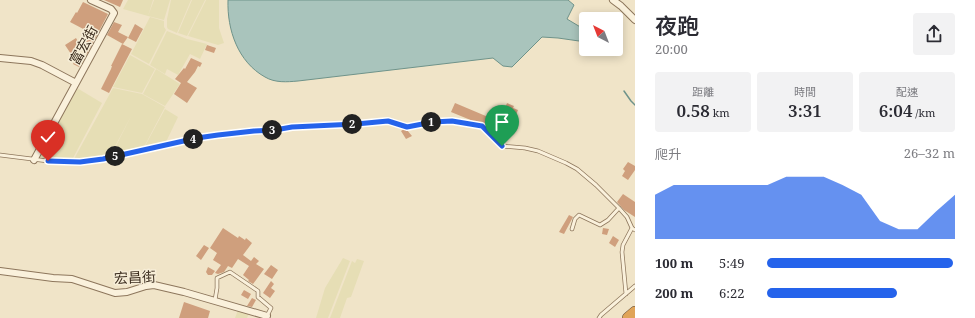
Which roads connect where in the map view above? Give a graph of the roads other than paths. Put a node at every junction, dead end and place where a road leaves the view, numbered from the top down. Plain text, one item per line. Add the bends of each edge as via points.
1 (91, 0) edge
2 (613, 0) edge
3 (635, 20) edge
4 (0, 58) edge
5 (76, 83) junction
6 (0, 155) edge
7 (34, 160) junction
8 (619, 208) junction
9 (572, 229) dead end
10 (633, 229) edge
11 (0, 271) edge
12 (635, 286) edge
13 (626, 294) junction
14 (215, 300) junction
15 (635, 312) edge
16 (266, 317) edge
17 (600, 318) edge
18 (628, 318) edge

1 - 5 street, 富宏街 via 111,9 114,13
2 - 3 street
4 - 5 street, 富宏街 via 31,61
5 - 7 street
6 - 7 lane
7 - 8 lane via 80,162 197,138 292,127 388,121 407,127 452,121 482,126 502,146 538,151 566,163 596,185
8 - 9 lane via 600,225 579,215 575,218
8 - 10 lane
10 - 13 lane via 623,245 622,252
11 - 14 street, 宏昌街 via 72,279 115,292 154,286
12 - 13 lane
13 - 17 lane
14 - 16 street, 宏昌街
14 - 16 lane via 217,278 230,272 258,291 258,297 271,308
15 - 18 highway

